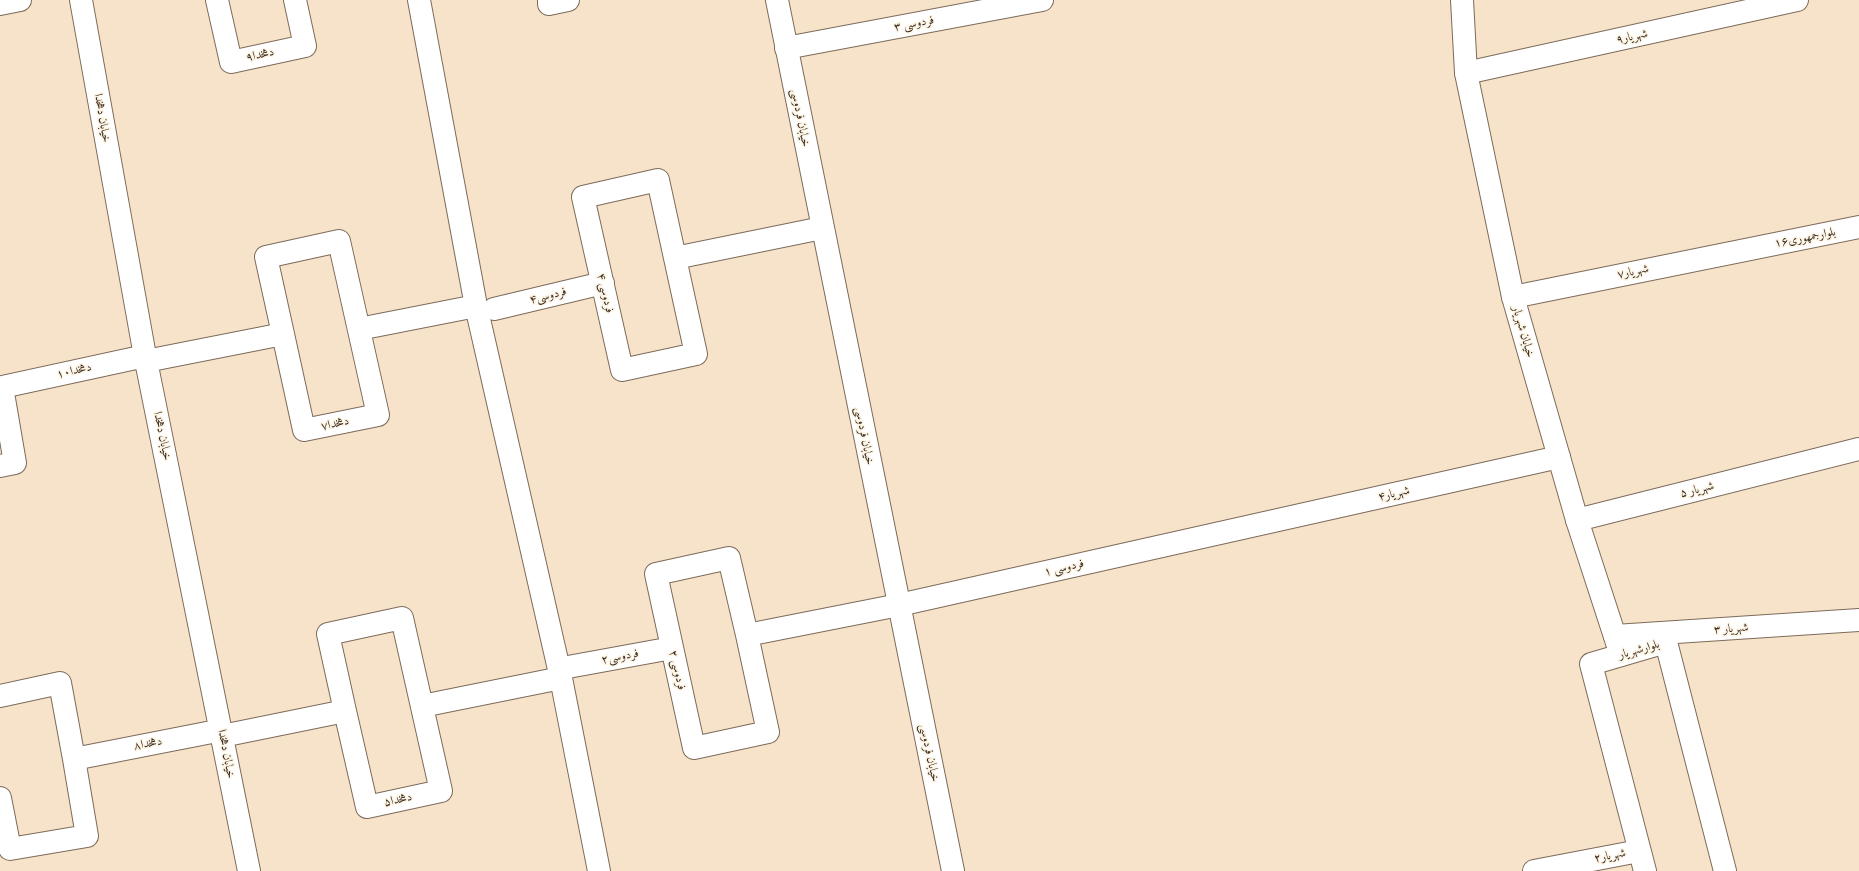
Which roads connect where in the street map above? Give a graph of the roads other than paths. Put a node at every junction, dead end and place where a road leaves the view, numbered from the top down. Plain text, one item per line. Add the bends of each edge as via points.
1 (20, 0) edge
2 (81, 0) edge
3 (217, 0) edge
4 (295, 0) edge
5 (419, 0) edge
6 (549, 0) edge
7 (568, 0) edge
8 (777, 0) edge
9 (1042, 0) edge
10 (1462, 0) edge
11 (1797, 0) edge
12 (0, 4) edge
13 (786, 48) junction
14 (1466, 73) junction
15 (1859, 227) edge
16 (822, 228) junction
17 (1752, 248) joint
18 (675, 258) junction
19 (603, 283) junction
20 (1513, 297) junction
21 (485, 307) junction
22 (359, 329) junction
23 (283, 334) junction
24 (146, 358) junction
25 (1, 383) edge
26 (1859, 448) edge
27 (1559, 457) junction
28 (0, 466) edge
29 (1578, 520) junction
30 (1229, 531) joint
31 (898, 605) junction
32 (1852, 620) edge
33 (746, 635) junction
34 (1618, 646) junction
35 (672, 648) junction
36 (564, 673) junction
37 (9, 694) edge
38 (422, 706) junction
39 (346, 711) junction
40 (222, 733) junction
41 (74, 759) junction
42 (0, 798) edge
43 (1642, 861) edge
44 (249, 871) edge
45 (599, 871) edge
46 (953, 871) edge
47 (1534, 871) edge
48 (1725, 871) edge

1 - 12 street
2 - 24 street, خیابان دهخدا
3 - 4 street, دهخدا۹ via 231,62 305,46
5 - 21 street
6 - 7 street via 550,4
8 - 13 street, خیابان فردوسی
9 - 13 street, فردوسی ۳
10 - 14 street, خیابان شهریار
11 - 14 street, شهریار۹
13 - 16 street, خیابان فردوسی
14 - 20 street, خیابان شهریار
15 - 17 street, بلوارجمهوری۱۶
16 - 18 street
16 - 31 street, خیابان فردوسی
17 - 20 street, شهریار۷
18 - 19 street, فردوسی ۴ via 658,180 583,197
18 - 19 street, فردوسی ۴ via 696,354 622,370
19 - 21 street, فردوسی۴
20 - 27 street, خیابان شهریار
21 - 22 street
21 - 36 street
22 - 23 street, دهخدا۷ via 340,241 266,257
22 - 23 street, دهخدا۷ via 378,414 304,430
23 - 24 street
24 - 25 street, دهخدا۱۰
24 - 40 street, خیابان دهخدا
25 - 28 street, دهخدا۱۰ via 16,463
26 - 29 street, شهریار ۵
27 - 29 street, خیابان شهریار
27 - 30 street, شهریار۴
29 - 34 street, خیابان شهریار
30 - 31 street, فردوسی ۱
31 - 33 street
31 - 46 street, خیابان فردوسی
32 - 34 street, شهریار ۳
33 - 35 street, فردوسی ۲ via 729,558 656,574
33 - 35 street, فردوسی ۲ via 768,732 694,748
34 - 43 street, بلوارشهریار via 1591,664
34 - 48 street, بلوارشهریار via 1666,642
35 - 36 street, فردوسی۲
36 - 38 street
36 - 45 street
37 - 41 street via 60,683
38 - 39 street, دهخدا۵ via 402,618 328,634
38 - 39 street, دهخدا۵ via 441,791 367,807
39 - 40 street
40 - 41 street, دهخدا۸
40 - 44 street, خیابان دهخدا
41 - 42 street via 87,836 10,849
43 - 47 street, شهریار۲

